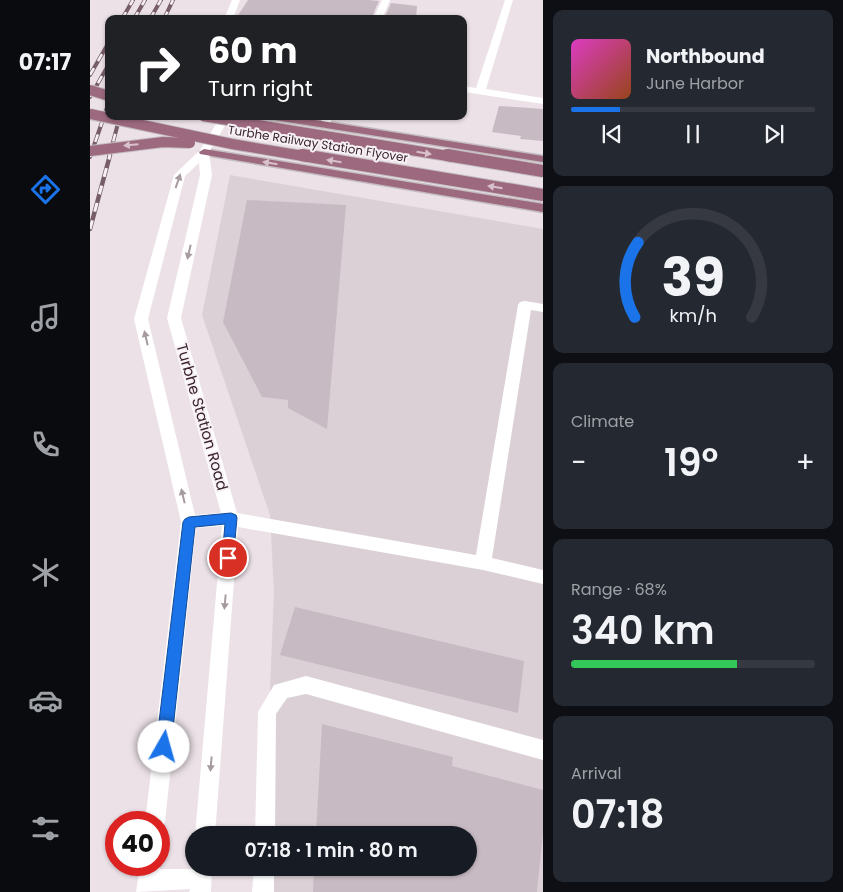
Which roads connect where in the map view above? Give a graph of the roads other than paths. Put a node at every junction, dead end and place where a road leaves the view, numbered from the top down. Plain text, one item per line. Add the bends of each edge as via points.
1 (236, 0) edge
2 (386, 0) edge
3 (509, 0) edge
4 (230, 15) edge
5 (379, 15) edge
6 (90, 90) edge
7 (467, 90) edge
8 (480, 92) junction
9 (105, 95) edge
10 (543, 101) edge
11 (90, 114) edge
12 (105, 117) edge
13 (118, 120) edge
14 (224, 120) edge
15 (227, 120) edge
16 (326, 121) edge
17 (232, 144) junction
18 (90, 151) edge
19 (204, 152) junction
20 (543, 159) edge
21 (543, 172) edge
22 (543, 195) edge
23 (543, 208) edge
24 (543, 308) edge
25 (231, 518) junction
26 (189, 522) junction
27 (483, 563) junction
28 (543, 577) edge
29 (543, 750) edge
30 (156, 811) edge
31 (206, 826) edge
32 (265, 826) edge
33 (264, 876) edge
34 (149, 879) edge
35 (201, 879) edge
36 (264, 892) edge

1 - 4 street
2 - 5 street
3 - 8 street
6 - 9 main road, bridge
7 - 8 street
8 - 10 street
11 - 12 main road, Turbhe Railway Station Flyover, bridge
13 - 17 main road, Turbhe Railway Station Flyover, bridge
14 - 19 street
15 -> 21 main road, Turbhe Railway Station Flyover, bridge
16 - 20 main road
17 -> 18 main road, bridge via 163,142
22 -> 17 main road, Turbhe Railway Station Flyover, bridge
23 -> 19 main road
19 -> 25 street, Turbhe Station Road via 206,175 174,318
26 -> 19 street via 141,319 180,175
24 - 27 street via 525,305
25 - 26 street
25 - 27 street
25 -> 31 street, Turbhe Station Road
26 - 30 street
27 - 28 street
29 - 32 street via 306,686 281,691 267,712
33 - 36 street
34 - 35 street

